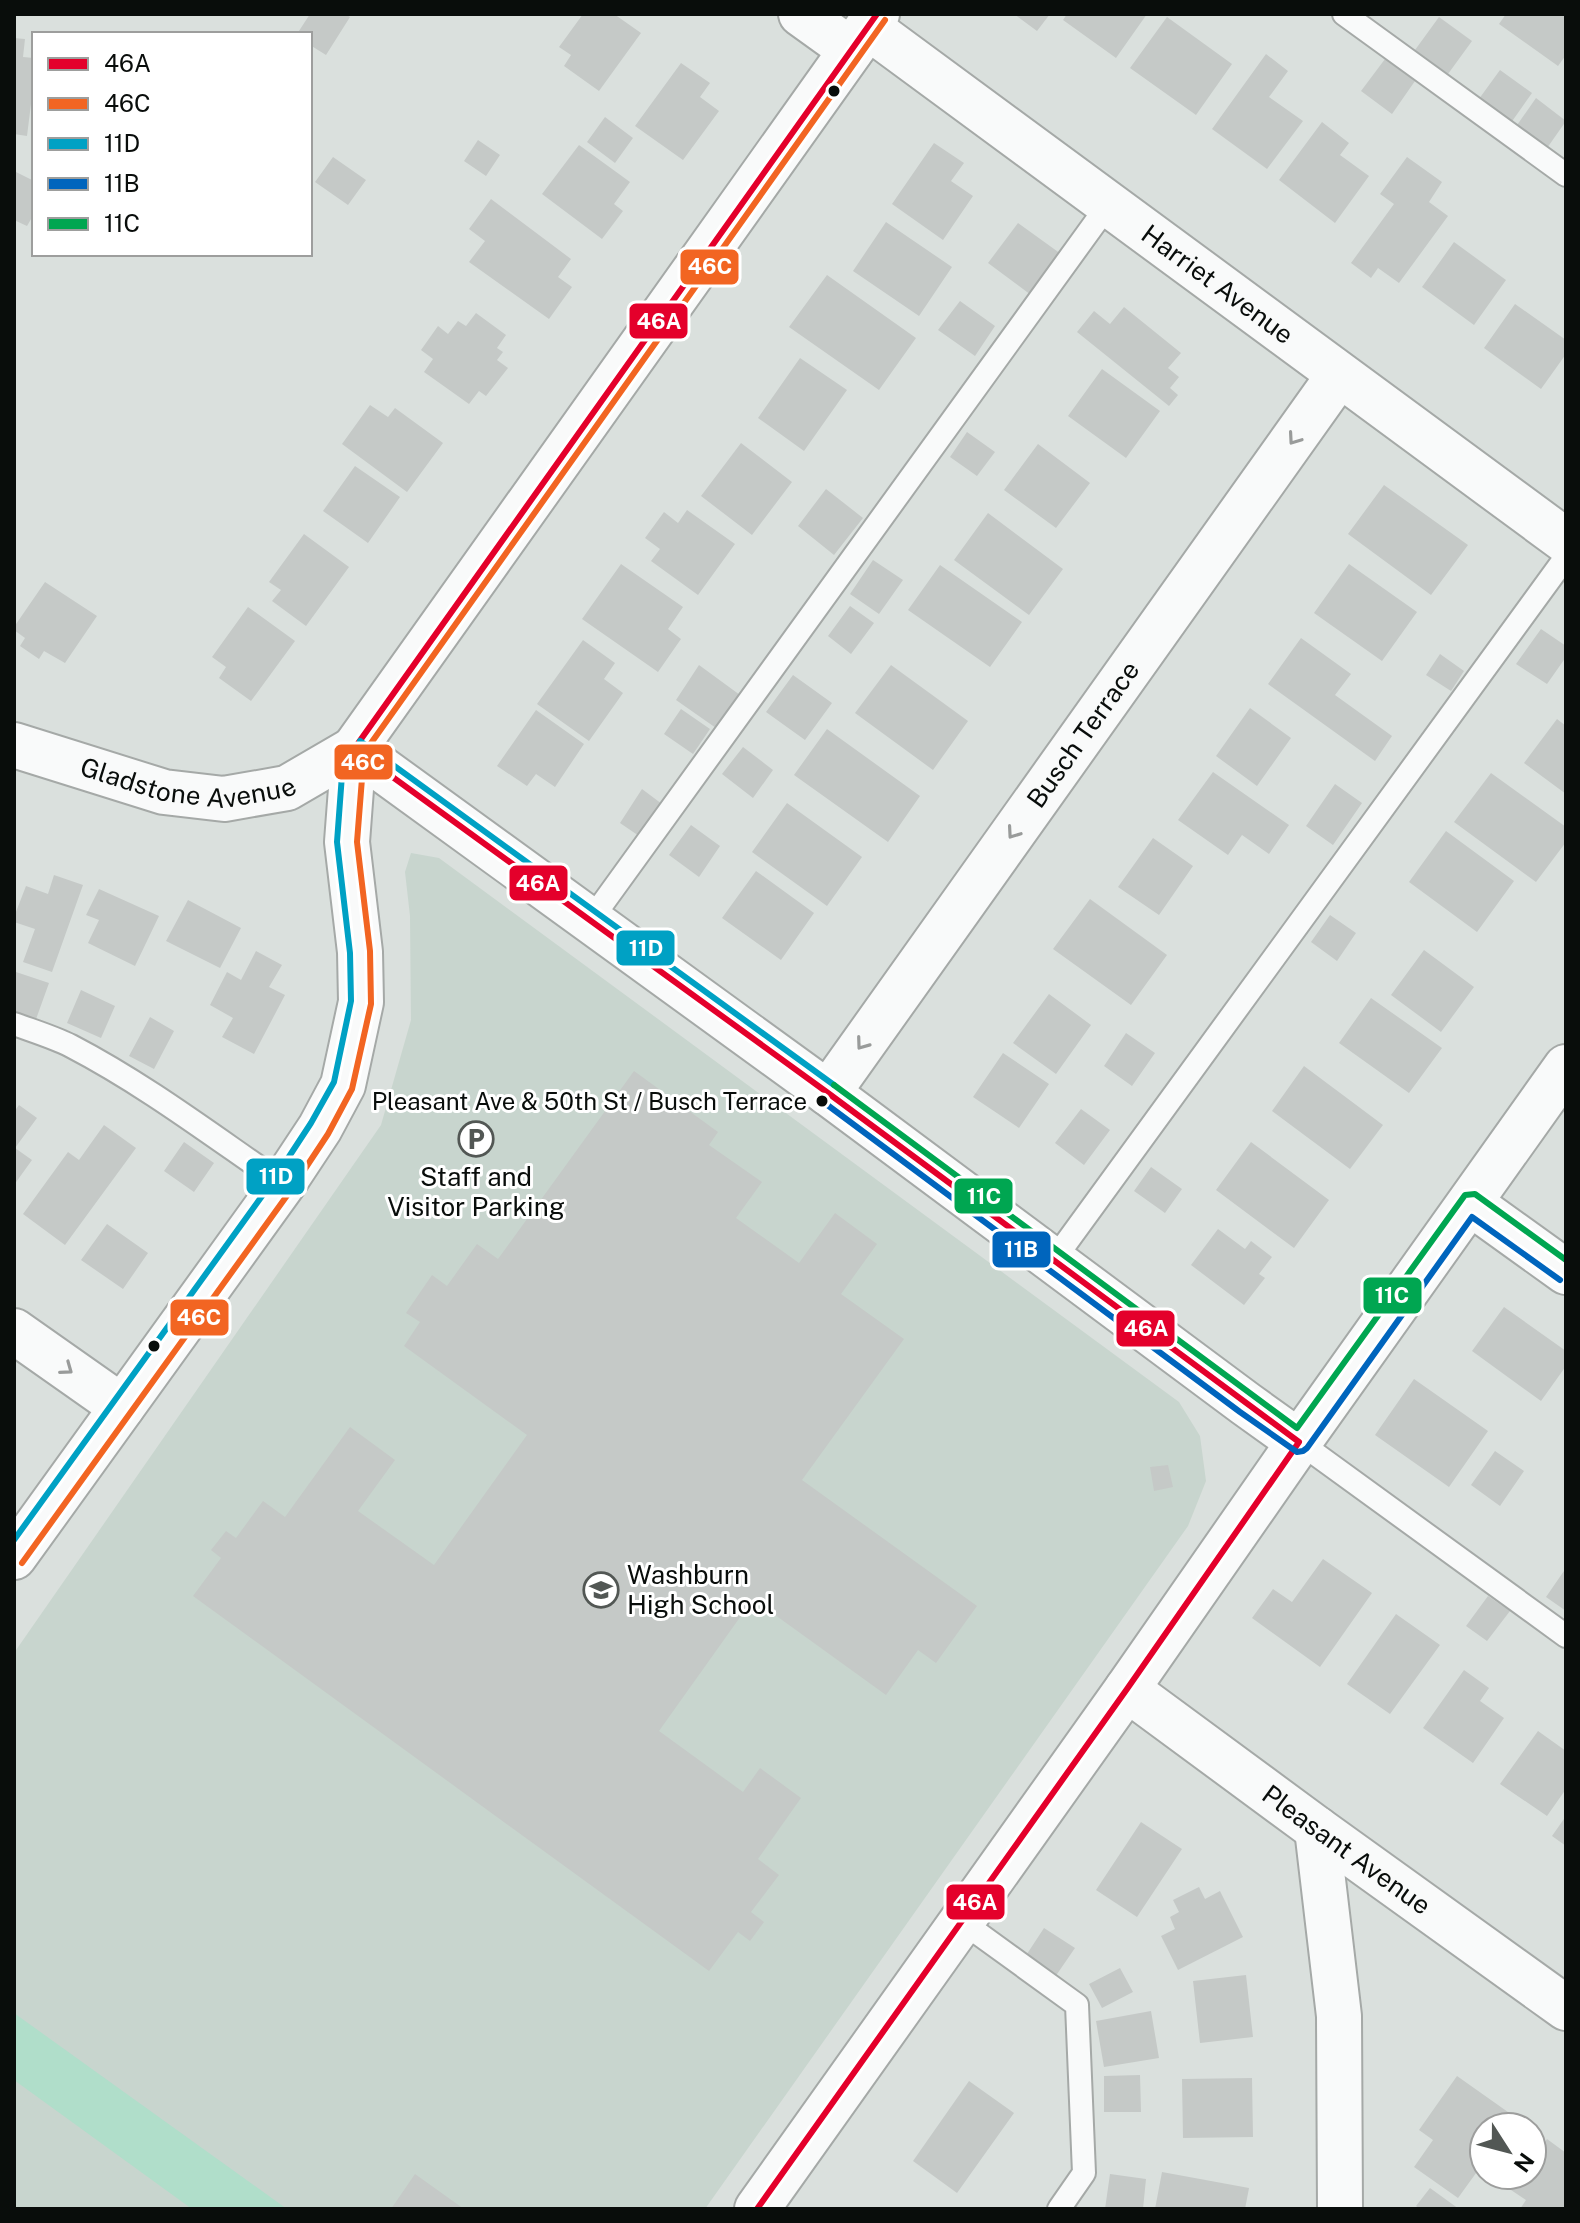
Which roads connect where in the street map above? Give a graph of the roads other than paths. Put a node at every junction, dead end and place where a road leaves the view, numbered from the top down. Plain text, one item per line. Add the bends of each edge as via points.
1 (801, 14) edge
2 (1344, 14) edge
3 (865, 30) edge
4 (1566, 175) edge
5 (1108, 205) junction
6 (1339, 375) junction
7 (1566, 541) edge
8 (1566, 557) edge
9 (14, 745) edge
10 (354, 749) junction
11 (590, 921) junction
12 (14, 1024) edge
13 (1566, 1067) edge
14 (828, 1093) junction
15 (283, 1184) junction
16 (1470, 1203) junction
17 (1053, 1261) junction
18 (1566, 1272) edge
19 (14, 1331) edge
20 (122, 1407) junction
21 (1299, 1442) junction
22 (14, 1557) edge
23 (1566, 1636) edge
24 (1127, 1689) junction
25 (1317, 1829) junction
26 (961, 1921) junction
27 (1566, 2008) edge
28 (757, 2209) edge
29 (1059, 2209) edge
30 (1340, 2209) edge

1 - 3 street, Harriet Avenue
2 - 4 lane
3 - 5 street, Harriet Avenue
3 - 10 street
5 - 6 street, Harriet Avenue
5 - 11 lane
6 - 7 street, Harriet Avenue
6 -> 14 street, Busch Terrace
8 - 17 lane
9 - 10 street, Gladstone Avenue via 164,792 224,799 287,788
10 - 11 street
10 - 15 street via 347,842 361,1002 343,1085
11 - 14 street
12 - 15 lane via 69,1045 109,1068
13 - 16 street
14 - 17 street
15 - 20 street
16 - 18 street
16 - 21 street
17 - 21 street
19 -> 20 street
20 - 22 street
21 - 23 lane
21 - 24 street
24 - 25 street, Pleasant Avenue
24 - 26 street
25 - 27 street, Pleasant Avenue
25 - 30 street via 1339,2016
26 - 28 street
26 - 29 lane via 1077,2005 1084,2173

